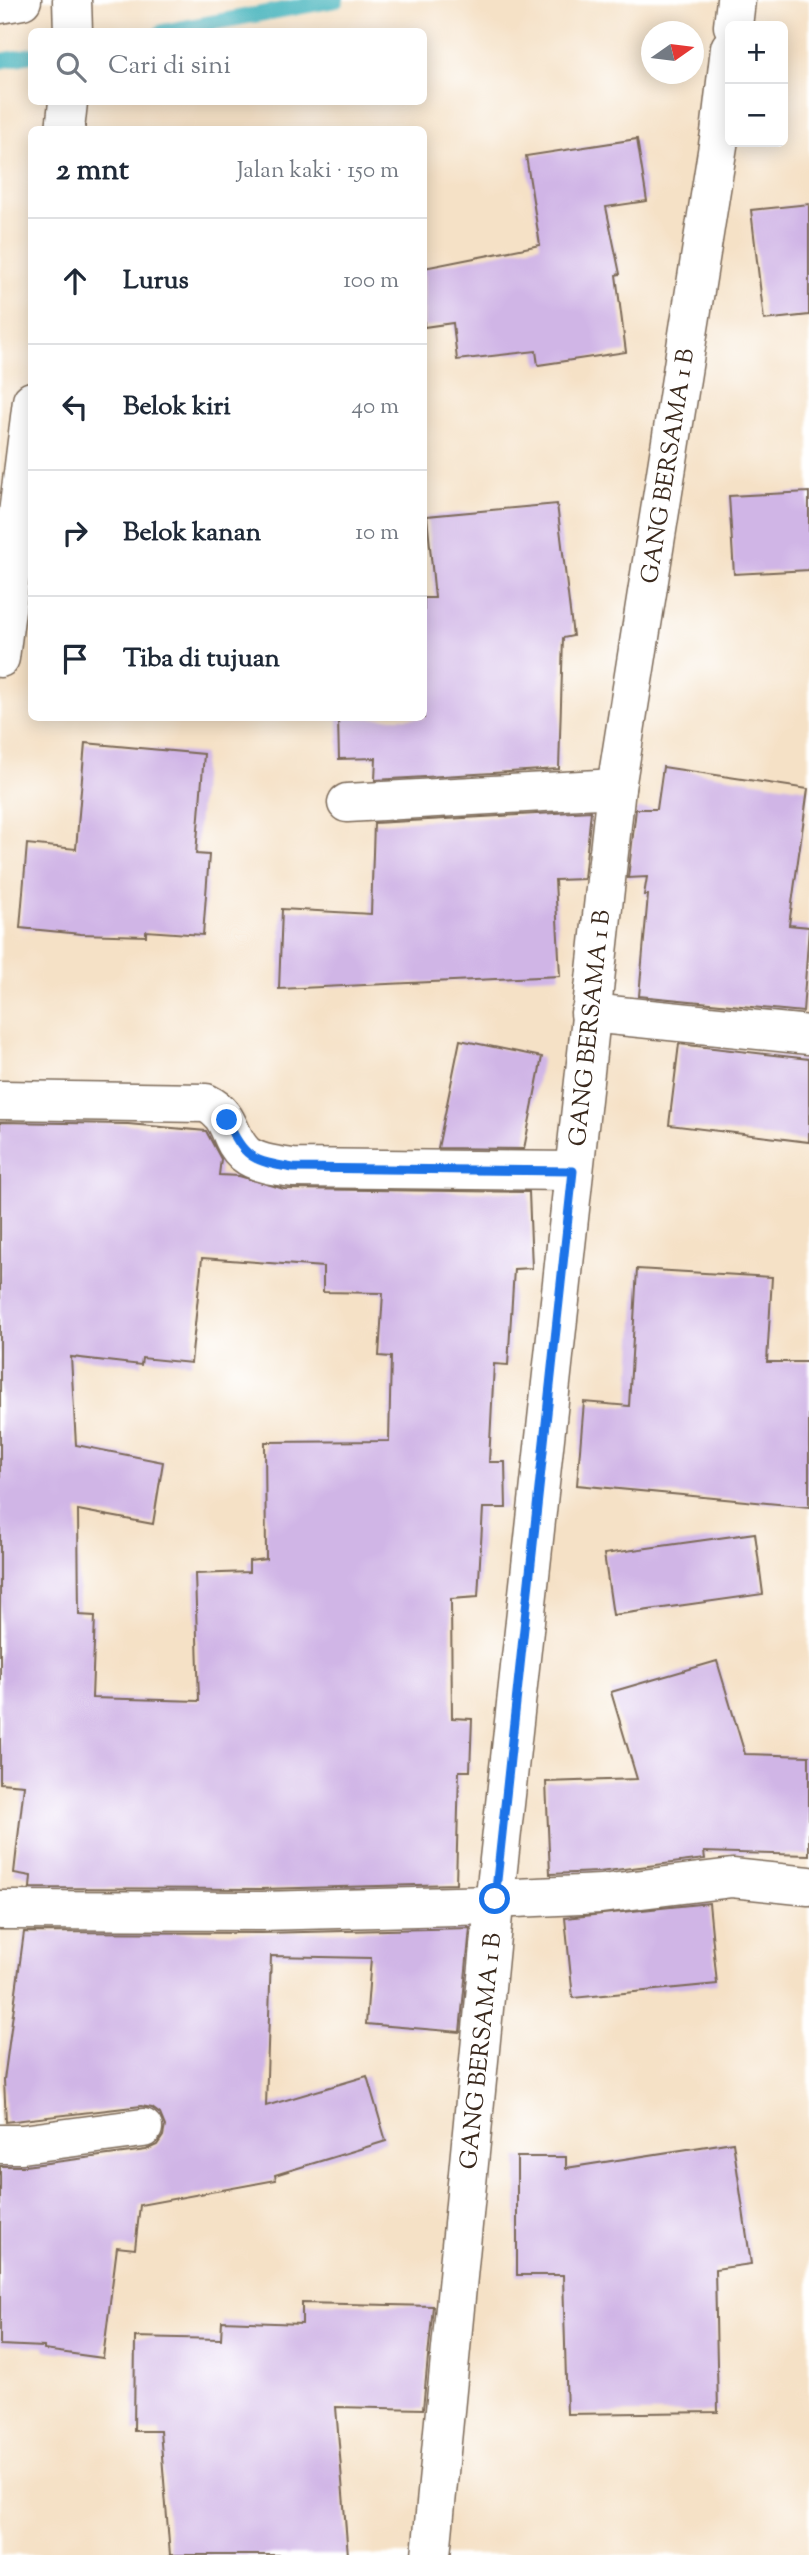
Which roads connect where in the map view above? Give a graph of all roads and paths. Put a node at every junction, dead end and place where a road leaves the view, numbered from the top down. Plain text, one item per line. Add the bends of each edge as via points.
1 (22, 0) edge
2 (736, 0) edge
3 (0, 4) edge
4 (734, 21) edge
5 (726, 84) edge
6 (68, 105) edge
7 (65, 126) edge
8 (28, 433) edge
9 (0, 658) edge
10 (616, 788) junction
11 (347, 803) dead end
12 (590, 1013) junction
13 (809, 1035) edge
14 (0, 1100) edge
15 (573, 1171) junction
16 (809, 1886) edge
17 (494, 1902) junction
18 (0, 1910) edge
19 (143, 2128) dead end
20 (0, 2144) edge
21 (431, 2555) edge

1 - 3 street
2 - 4 street
5 - 10 street, GANG BERSAMA 1 B
6 - 7 street
8 - 9 street
10 - 11 street
10 - 12 street, GANG BERSAMA 1 B
12 - 13 street
12 - 15 street, GANG BERSAMA 1 B
14 - 15 street via 206,1103 227,1120 245,1154 293,1168
15 - 17 street, GANG BERSAMA 1 B
16 - 17 street via 732,1878
17 - 18 street via 261,1911
17 - 21 street, GANG BERSAMA 1 B
19 - 20 street

